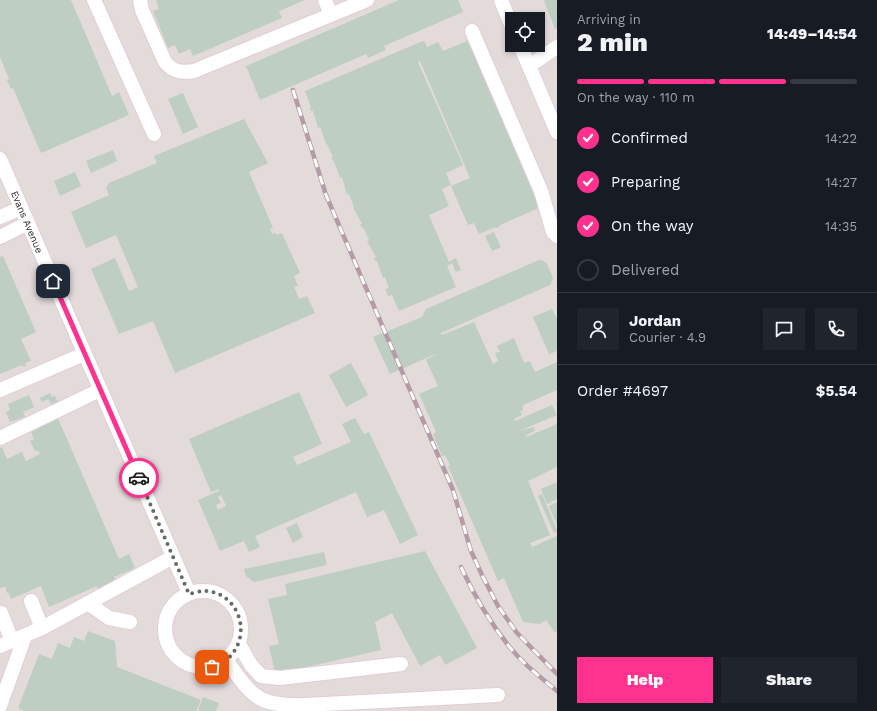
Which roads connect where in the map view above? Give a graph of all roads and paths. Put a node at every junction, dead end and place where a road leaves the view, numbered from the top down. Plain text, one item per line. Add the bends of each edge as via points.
1 (94, 0) edge
2 (140, 0) edge
3 (325, 0) edge
4 (368, 0) edge
5 (501, 0) edge
6 (506, 12) edge
7 (331, 15) junction
8 (472, 31) dead end
9 (557, 47) edge
10 (523, 52) edge
11 (529, 66) junction
12 (550, 100) edge
13 (557, 132) edge
14 (154, 134) dead end
15 (0, 159) edge
16 (21, 208) junction
17 (0, 217) edge
18 (28, 223) junction
19 (557, 236) edge
20 (0, 237) edge
21 (84, 354) junction
22 (0, 390) edge
23 (100, 390) junction
24 (0, 438) edge
25 (173, 557) junction
26 (189, 594) junction
27 (31, 601) dead end
28 (88, 603) junction
29 (1, 613) edge
30 (130, 622) dead end
31 (42, 628) junction
32 (25, 636) junction
33 (6, 644) edge
34 (239, 644) junction
35 (226, 660) junction
36 (401, 664) dead end
37 (498, 696) dead end
38 (0, 706) edge

1 - 14 lane
2 - 7 lane via 164,62 169,68 184,72 194,72
3 - 7 lane
4 - 7 lane
5 - 6 lane
8 - 19 lane via 538,184 553,232
9 - 11 lane
10 - 11 lane
11 - 12 lane
12 - 13 lane
15 - 16 lane, Evans Avenue
16 - 17 lane
16 - 18 lane, Evans Avenue
18 - 20 lane
18 - 21 lane, Evans Avenue
21 - 22 lane
21 - 23 lane, Evans Avenue
23 - 24 lane
23 - 25 lane, Evans Avenue
25 - 26 lane, Evans Avenue
25 - 28 lane
26 - 34 lane via 215,592 227,599 240,618 242,631
26 - 35 lane via 171,609 166,620 165,634 168,645 176,656 197,667 212,667
27 - 31 lane
28 - 30 lane via 109,618
28 - 31 lane
29 - 33 lane
31 - 32 lane
32 - 33 lane
32 - 38 lane
34 - 35 lane
34 - 36 lane via 251,665 261,676 280,678
35 - 37 lane via 250,693 278,704

